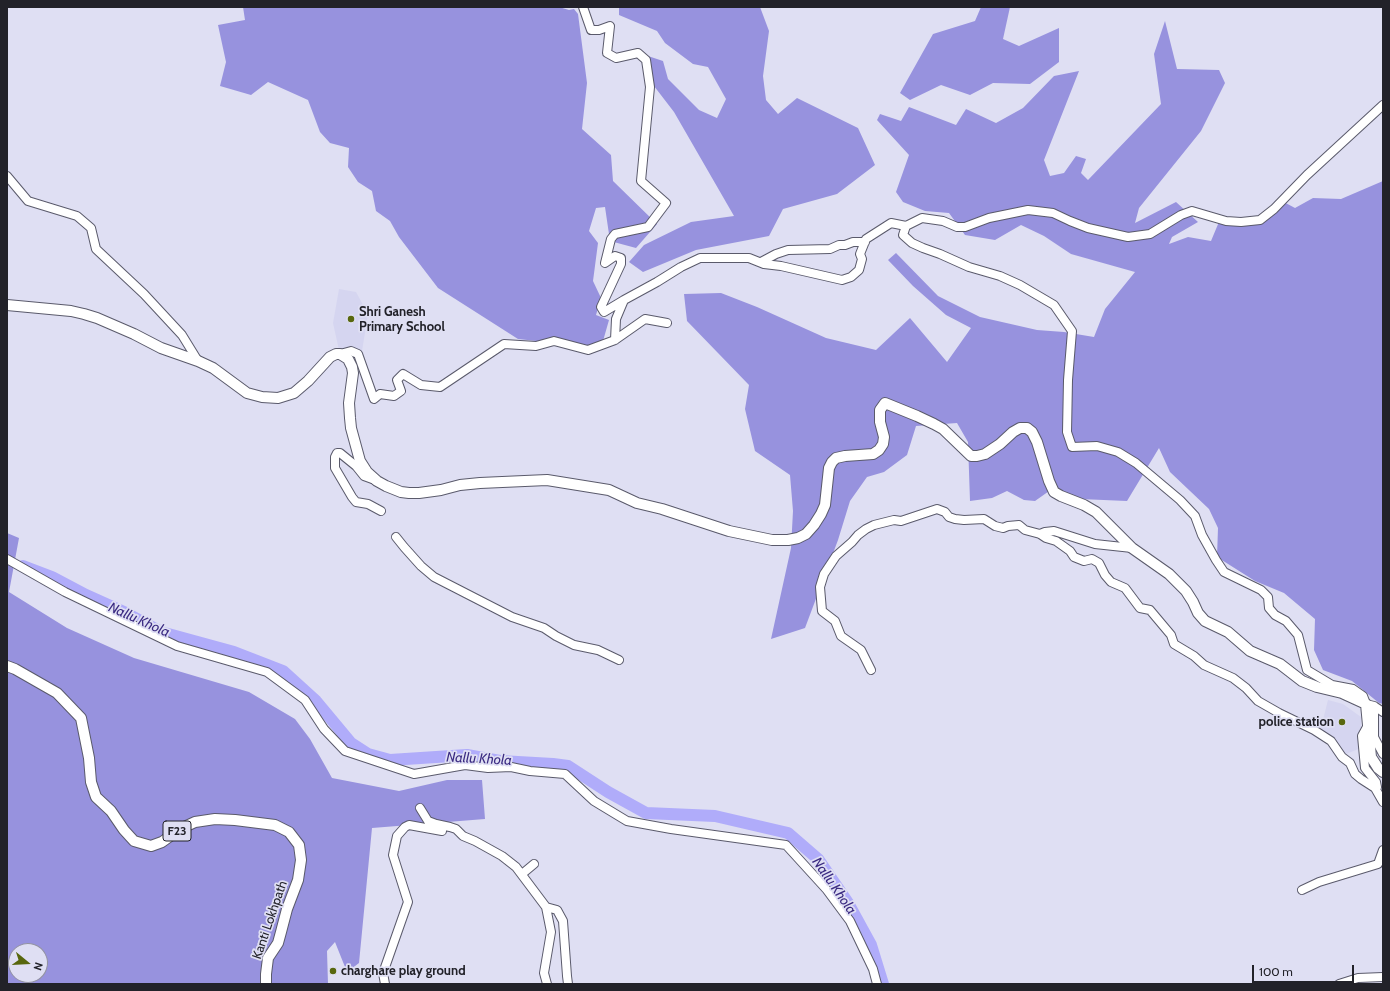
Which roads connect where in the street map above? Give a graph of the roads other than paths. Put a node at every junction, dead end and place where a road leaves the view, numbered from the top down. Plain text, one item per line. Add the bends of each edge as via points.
1 (583, 7) edge
2 (1383, 105) edge
3 (7, 176) edge
4 (906, 226) junction
5 (865, 242) junction
6 (761, 262) junction
7 (624, 300) junction
8 (7, 305) edge
9 (667, 323) dead end
10 (615, 340) junction
11 (340, 354) junction
12 (198, 362) junction
13 (377, 481) junction
14 (381, 511) dead end
15 (1040, 534) junction
16 (396, 537) dead end
17 (1132, 548) junction
18 (7, 559) edge
19 (619, 660) dead end
20 (7, 666) edge
21 (871, 670) dead end
22 (1370, 705) junction
23 (1383, 712) edge
24 (1367, 727) junction
25 (1383, 754) edge
26 (1383, 772) edge
27 (1375, 788) junction
28 (1383, 802) edge
29 (420, 808) dead end
30 (459, 833) junction
31 (1383, 850) edge
32 (534, 864) dead end
33 (522, 874) junction
34 (1302, 890) dead end
35 (546, 907) junction
36 (1383, 977) edge
37 (266, 984) edge
38 (385, 984) edge
39 (547, 984) edge
40 (568, 984) edge
41 (877, 984) edge
42 (1339, 984) edge

1 - 7 street via 591,30 610,26 606,52 616,58 638,53 646,60 650,87 641,181 666,203 648,228 615,234 611,239 605,263 615,256 621,258 621,264 601,307 604,312
2 - 4 street via 1260,220 1226,221 1192,212 1181,215 1150,234 1128,237 1088,228 1053,213 1028,210 989,218 965,227 922,218
3 - 12 street via 28,200 77,216 91,228 96,249 140,290 182,335
4 - 5 street via 891,224
4 - 22 street via 903,235 912,243 1000,276 1054,305 1072,331 1067,432 1072,447 1098,446 1118,452 1136,463 1180,500 1195,516 1202,535 1224,572 1261,590 1268,597 1269,608 1286,621 1298,635 1306,670 1332,685 1353,689
5 - 6 street via 853,242 830,249 788,250
5 - 6 street via 860,254 862,259 859,270 842,280
6 - 7 street via 749,258 700,258
7 - 10 street via 616,319
8 - 12 main road via 84,314
9 - 10 street via 645,319
10 - 11 street via 588,350 554,341 536,346 504,344 440,387 421,385 403,374 397,380 401,391 394,396 380,394 374,400 358,354 351,351
11 - 12 main road via 330,357 294,394 278,398 247,393 217,371
11 - 13 main road via 348,359 352,367 350,418 360,461
13 - 14 street via 364,476 356,466 337,453 335,468 352,497 356,502 368,504
13 - 17 main road via 409,493 494,482 570,482 609,490 637,503 729,531 772,540 788,540 806,534 821,514 825,504 829,468 836,458 873,454 879,450 884,437 880,410 888,404 934,424 971,456 984,454 1013,432 1027,428 1037,442 1054,492 1084,504 1096,512
15 - 17 street via 1054,531 1095,544
15 - 21 street via 1025,530 1019,525 1003,528 984,519 955,519 937,509 901,521 881,522 862,532 836,556 824,574 820,587 822,611 835,621 841,636 861,650
15 - 27 street via 1064,546 1074,557 1092,559 1099,563 1111,582 1125,588 1140,608 1150,610 1171,635 1174,644 1204,665 1233,678 1258,701 1331,741 1342,757 1350,762 1355,774
16 - 19 street via 412,557 434,577 512,617 544,628 574,645 598,650
17 - 22 main road via 1170,574 1205,621 1228,632 1250,651 1280,664 1302,681
18 - 41 street via 65,592 178,646 267,672 305,700 324,729 345,751 414,774 465,765 511,767 565,774 594,801 627,821 786,845 827,890 850,921
20 - 37 main road, Kanti Lokhpath / F23 via 57,693 80,718 96,797 111,811 134,841 151,846 195,822 215,819 275,825 289,832 299,845 301,860 298,880 278,943 268,958
22 - 23 street
22 - 24 main road
22 - 25 street via 1374,737
24 - 26 main road via 1370,756
24 - 27 street via 1362,736 1365,768 1376,782
27 - 28 street
29 - 30 street via 428,820 456,829
30 - 33 street via 502,856
30 - 38 street via 409,826 397,836 392,855 408,902 383,972
31 - 34 street via 1378,864 1319,882
32 - 33 street
33 - 35 street
35 - 39 street via 551,932 544,973
35 - 40 street via 557,910 563,921
36 - 42 street via 1358,978

